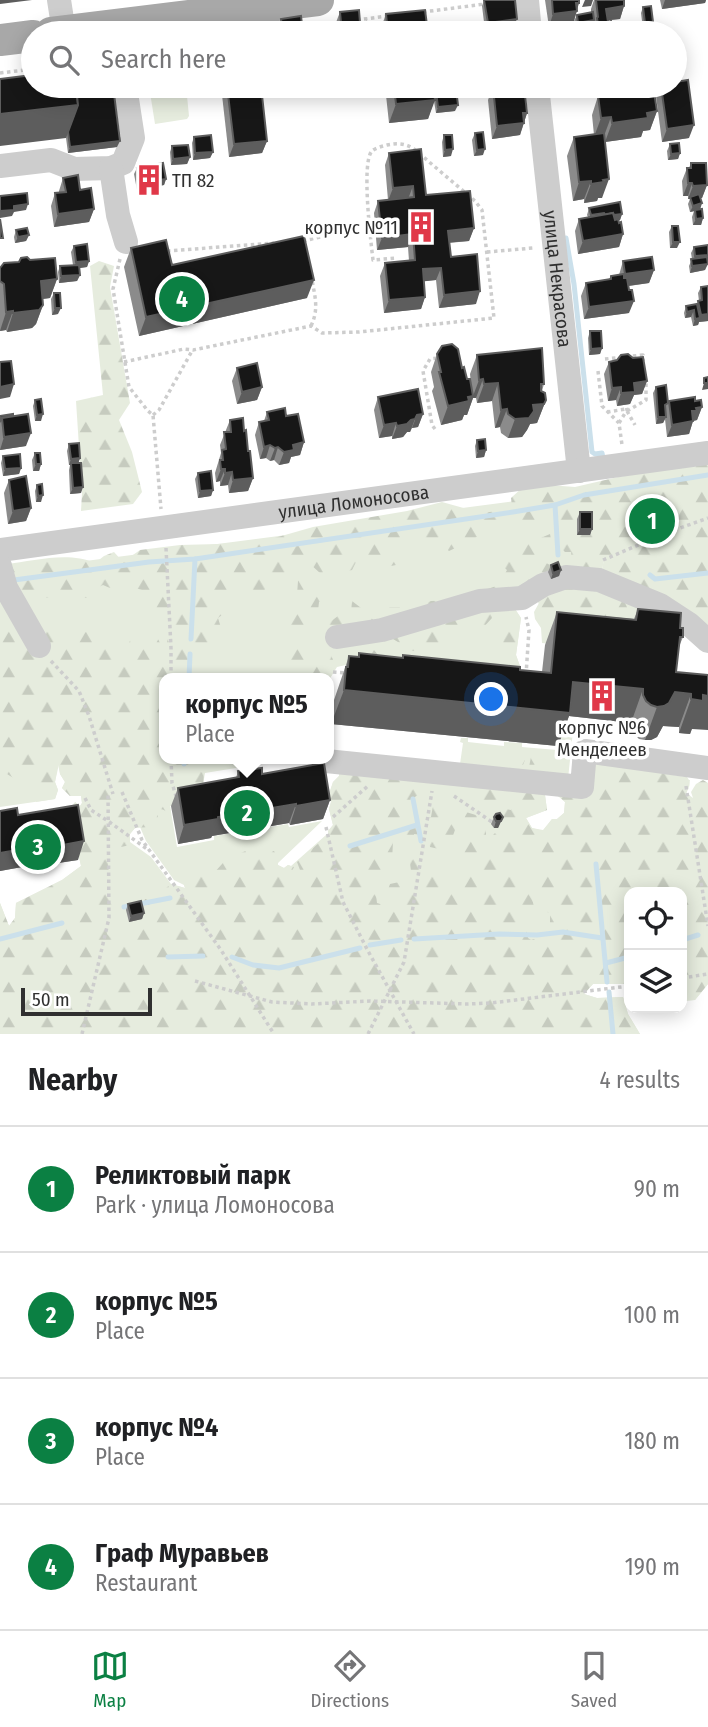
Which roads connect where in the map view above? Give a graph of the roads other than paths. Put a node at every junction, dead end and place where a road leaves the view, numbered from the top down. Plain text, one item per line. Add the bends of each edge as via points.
1 (59, 0) edge
2 (318, 0) edge
3 (527, 0) edge
4 (53, 21) edge
5 (172, 21) edge
6 (529, 21) edge
7 (21, 37) edge
8 (0, 40) edge
9 (127, 98) edge
10 (538, 98) edge
11 (0, 166) edge
12 (111, 168) junction
13 (126, 242) road end
14 (708, 453) edge
15 (579, 471) junction
16 (0, 550) edge
17 (0, 566) edge
18 (337, 637) dead end
19 (708, 641) edge
20 (39, 646) road end
21 (334, 762) edge
22 (708, 768) edge

1 - 4 street
2 - 5 main road
3 - 6 street
7 - 8 main road
9 - 12 street via 133,138 122,163
10 - 15 street, улица Некрасова
11 - 12 street via 51,160 74,169
12 - 13 street
14 - 15 street, улица Ломоносова
15 - 16 street, улица Ломоносова
17 - 20 street via 6,588
18 - 19 street via 382,630 480,601 522,598 566,577 599,580 660,605
21 - 22 street via 390,768 441,781 582,787 585,751

